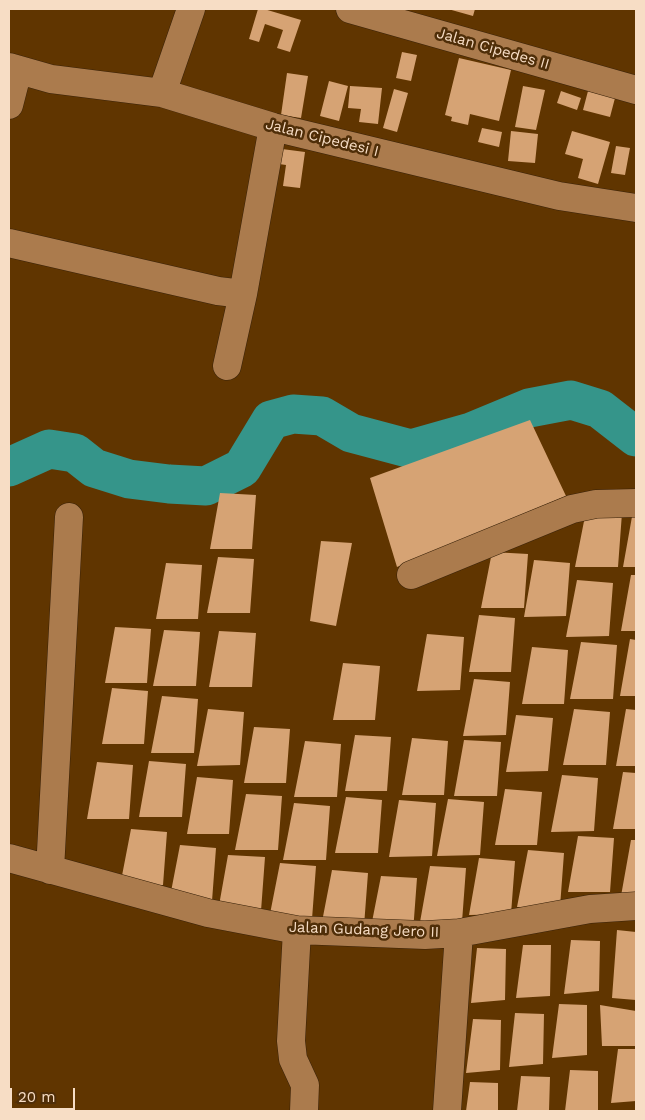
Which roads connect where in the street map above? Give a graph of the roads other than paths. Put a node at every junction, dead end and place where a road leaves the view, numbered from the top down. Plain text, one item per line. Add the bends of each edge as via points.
1 (191, 9) edge
2 (350, 9) edge
3 (14, 69) edge
4 (636, 90) edge
5 (162, 93) junction
6 (9, 105) edge
7 (273, 127) junction
8 (636, 208) edge
9 (9, 242) edge
10 (243, 294) junction
11 (227, 366) dead end
12 (636, 503) edge
13 (69, 517) dead end
14 (411, 575) dead end
15 (9, 858) edge
16 (50, 870) junction
17 (636, 906) edge
18 (297, 930) junction
19 (459, 933) junction
20 (304, 1111) edge
21 (448, 1111) edge

1 - 5 street
2 - 4 street, Jalan Cipedes II
3 - 5 street, Jalan Cipedesi I via 51,79
3 - 6 street
5 - 7 street, Jalan Cipedesi I
7 - 8 street, Jalan Cipedesi I via 559,196
7 - 10 street
9 - 10 street via 192,286
10 - 11 street
12 - 14 street via 596,504 572,509
13 - 16 street
15 - 16 street, Jalan Gudang Jero II
16 - 18 street, Jalan Gudang Jero II via 208,914
17 - 19 street, Jalan Gudang Jero II via 590,909
18 - 19 street, Jalan Gudang Jero II via 425,936
18 - 20 street via 291,1040 293,1059 305,1085
19 - 21 street

